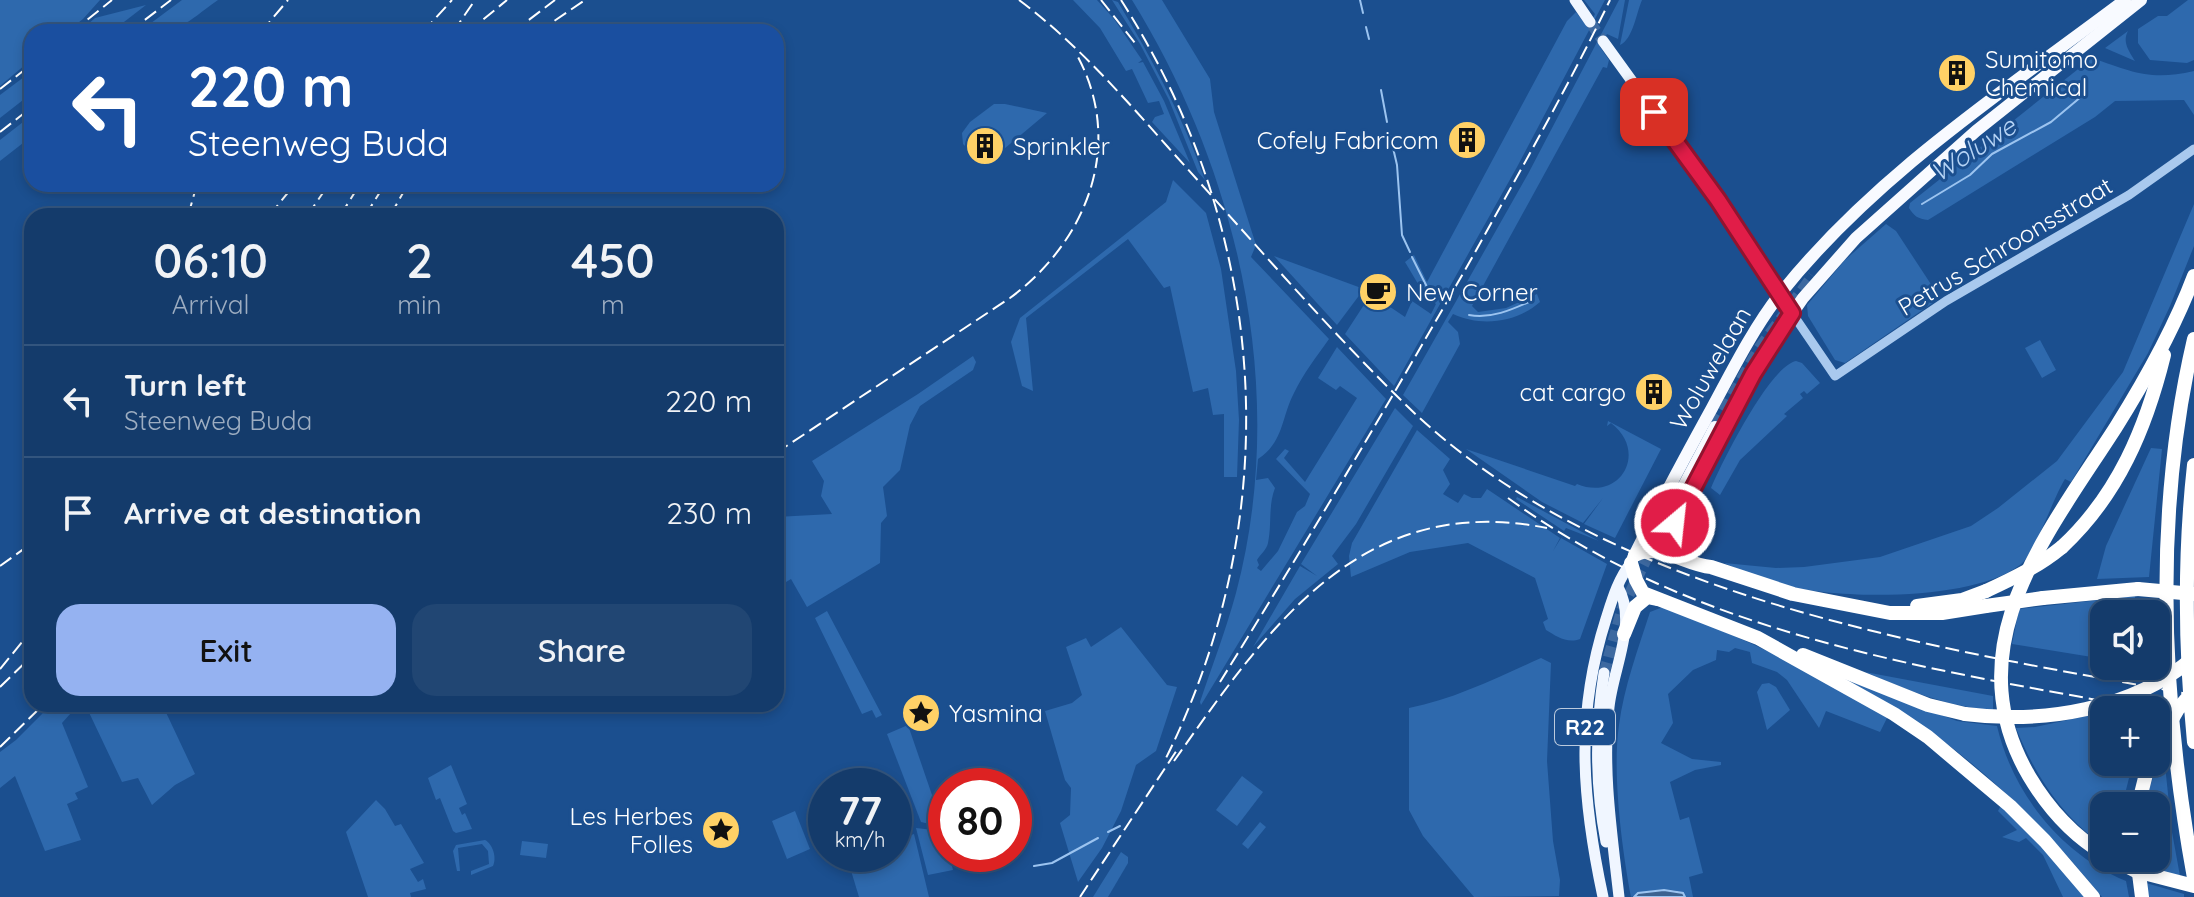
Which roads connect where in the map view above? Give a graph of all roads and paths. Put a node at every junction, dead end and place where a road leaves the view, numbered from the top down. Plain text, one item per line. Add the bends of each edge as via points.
1 (1575, 0) edge
2 (2125, 0) edge
3 (2141, 0) edge
4 (1590, 22) tunnel mouth
5 (1603, 41) tunnel mouth
6 (1976, 131) junction
7 (2194, 149) edge
8 (1813, 276) tunnel mouth
9 (2194, 276) edge
10 (1780, 295) junction
11 (1792, 313) junction
12 (2170, 331) junction
13 (2194, 339) edge
14 (1715, 427) tunnel mouth
15 (2194, 465) edge
16 (1671, 521) junction
17 (1633, 559) junction
18 (1711, 567) junction
19 (1618, 587) junction
20 (2194, 594) edge
21 (1658, 599) junction
22 (1986, 599) junction
23 (1624, 634) junction
24 (1758, 638) junction
25 (2194, 657) edge
26 (1604, 673) tunnel mouth
27 (2194, 690) edge
28 (2170, 723) edge
29 (2194, 742) edge
30 (2090, 844) edge
31 (2139, 872) edge
32 (2139, 872) edge
33 (2194, 878) edge
34 (2194, 886) edge
35 (1603, 897) edge
36 (1618, 897) edge
37 (2093, 897) edge
38 (2142, 897) edge

1 - 4 main road
2 - 10 highway, Woluwelaan / R22 via 1882,186
3 - 6 highway, Woluwelaan
5 - 10 main road
6 - 8 highway, Woluwelaan via 1921,170
6 - 11 highway, Woluwelaan via 1883,211
7 - 11 street, Petrus Schroonsstraat via 2129,195 1946,301 1835,376
9 - 12 highway
10 - 11 highway
10 - 17 highway, Woluwelaan / R22 via 1738,360
11 - 16 highway, Woluwelaan
12 - 22 highway, bridge via 2148,409 2124,468 2101,505 2045,561
12 - 30 highway via 2029,565 2012,604 2003,654 2004,703 2020,761 2054,812
13 - 33 highway via 2171,491 2168,573 2174,735
14 - 16 highway, Woluwelaan
15 - 29 highway via 2187,605
16 - 18 highway via 1674,546
17 - 18 highway via 1641,551 1657,550
17 - 19 main road, Woluwelaan / R22
17 - 21 highway via 1639,588
18 - 22 highway via 1793,594 1890,613 1942,613
19 - 23 main road, R22 via 1626,605
19 - 35 main road, Woluwelaan / R22 via 1596,653 1584,739 1587,814
20 - 22 highway, bridge via 2138,589
21 - 23 highway, R22 via 1647,597 1637,604
21 - 24 highway
23 - 36 main road, R22 via 1607,730
24 - 25 highway, bridge via 1928,705 1992,718 2097,707 2156,682
24 - 37 highway via 1894,714 1938,745 2036,832
26 - 36 main road, R22 via 1597,730 1598,794
27 - 28 highway, bridge
31 - 34 highway
32 - 38 highway, bridge

